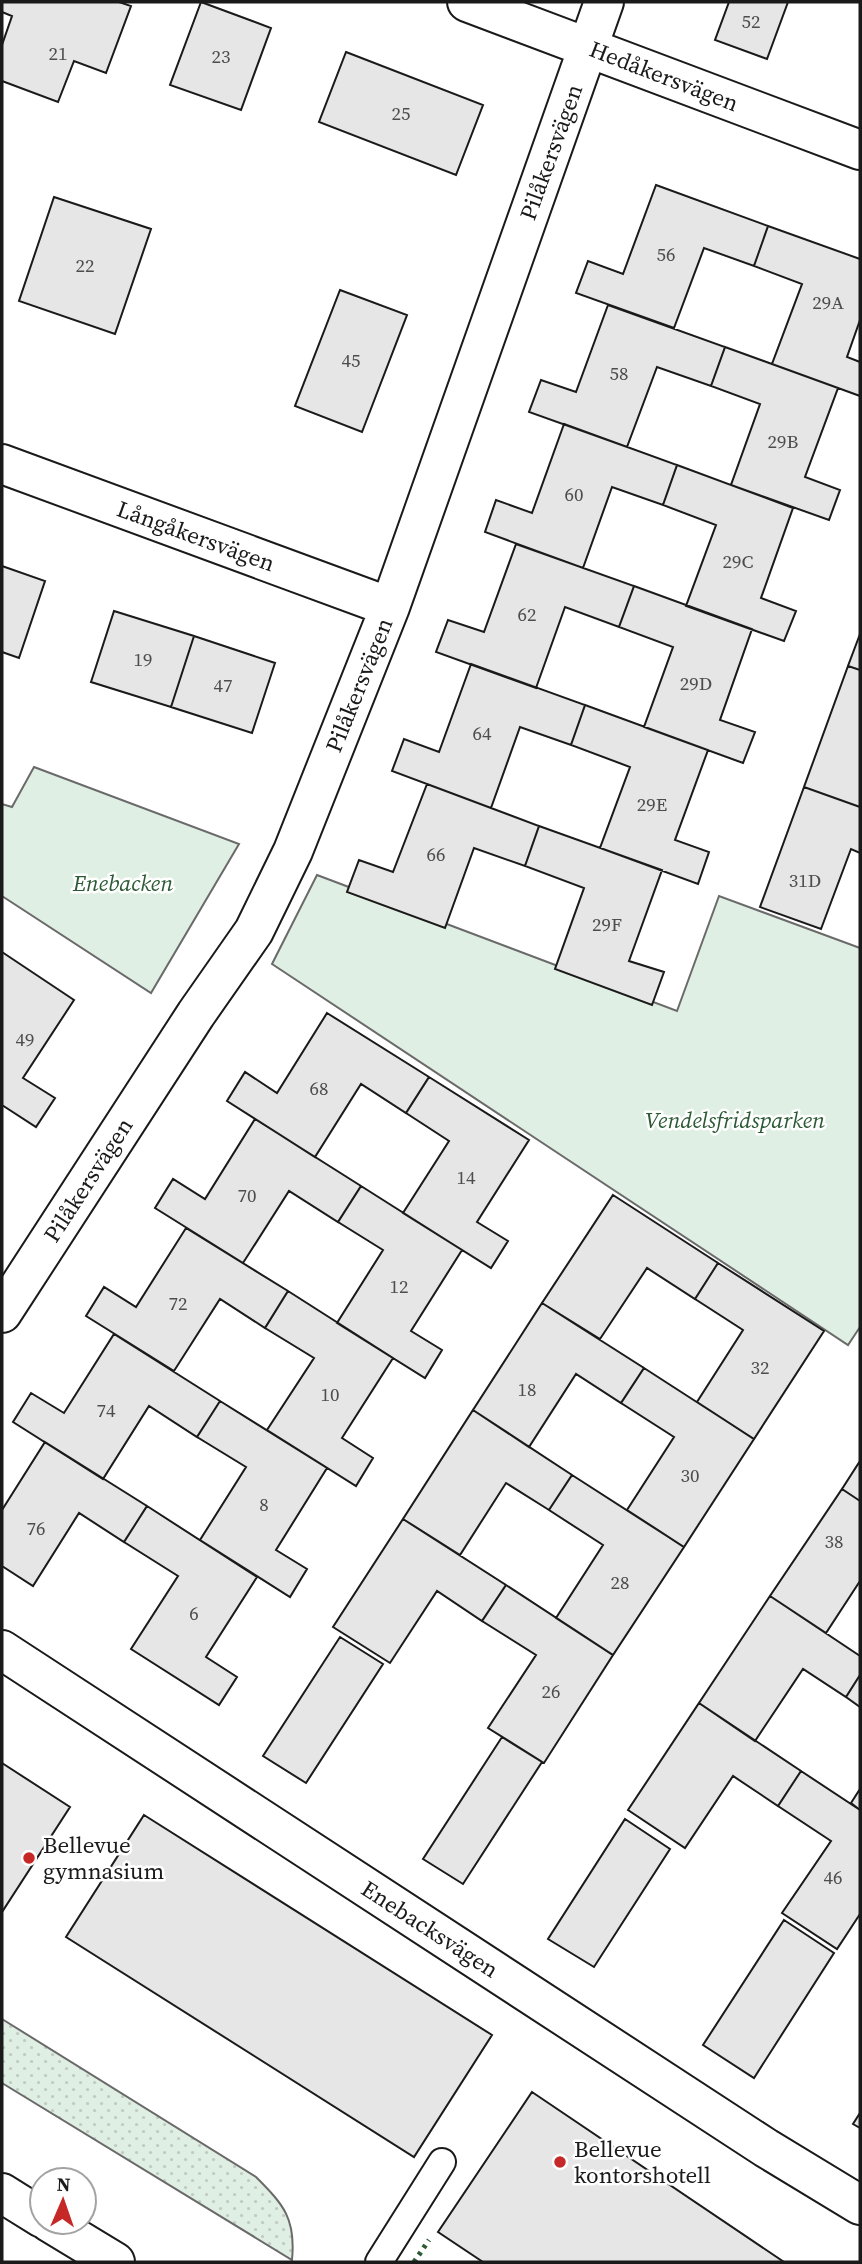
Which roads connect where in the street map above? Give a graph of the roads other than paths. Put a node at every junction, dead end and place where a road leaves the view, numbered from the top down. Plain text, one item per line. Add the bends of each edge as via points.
1 (467, 2) edge
2 (604, 2) edge
3 (589, 47) junction
4 (860, 150) edge
5 (2, 464) edge
6 (390, 607) junction
7 (2, 1313) edge
8 (2, 1650) edge
9 (442, 2162) dead end
10 (2, 2193) edge
11 (860, 2205) edge
12 (28, 2209) edge
13 (72, 2236) edge
14 (115, 2262) edge
15 (379, 2262) edge

1 - 3 street, Hedåkersvägen
2 - 3 street, Pilåkersvägen
3 - 4 street, Hedåkersvägen
3 - 6 street, Pilåkersvägen
5 - 6 street, Långåkersvägen
6 - 7 street, Pilåkersvägen via 293,851 254,932
8 - 11 street, Enebacksvägen via 742,2133
9 - 15 lane
10 - 12 street
13 - 14 street

